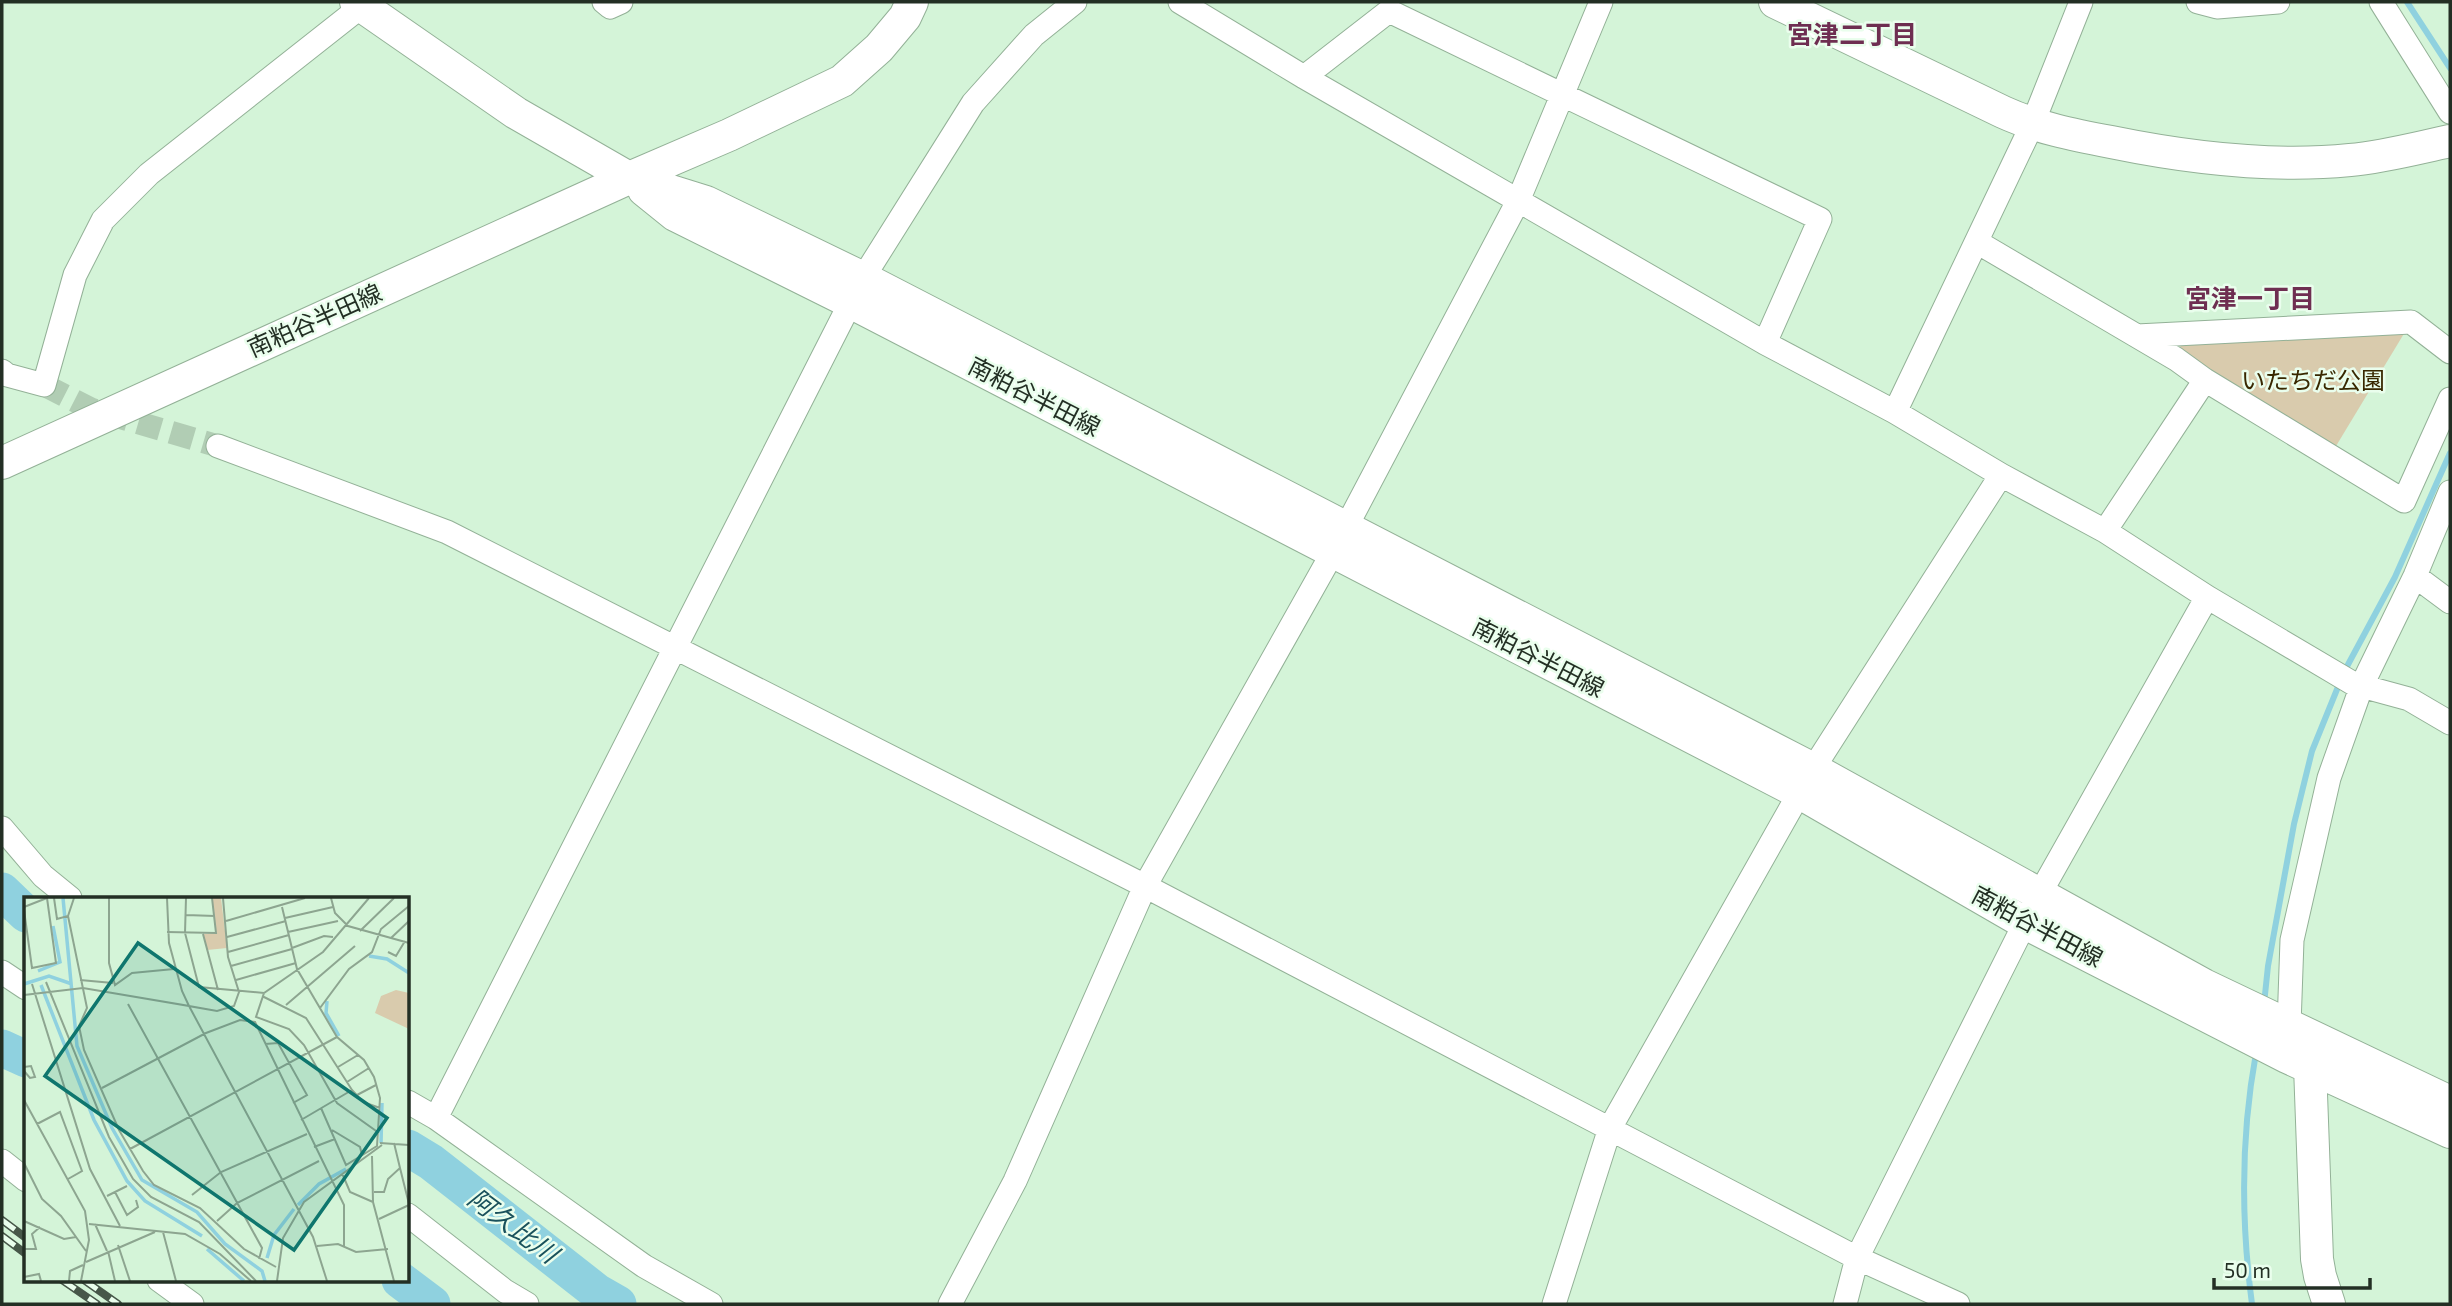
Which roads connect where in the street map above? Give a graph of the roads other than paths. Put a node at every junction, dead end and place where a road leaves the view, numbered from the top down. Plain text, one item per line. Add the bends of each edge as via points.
1 (604, 2) edge
2 (621, 2) edge
3 (912, 2) edge
4 (1075, 2) edge
5 (1180, 2) edge
6 (1601, 2) edge
7 (1775, 2) edge
8 (2081, 2) edge
9 (2198, 2) edge
10 (2278, 2) edge
11 (2381, 2) edge
12 (359, 4) edge
13 (1304, 77) junction
14 (1562, 95) junction
15 (2450, 112) edge
16 (2032, 125) junction
17 (2450, 141) edge
18 (629, 178) junction
19 (1518, 201) junction
20 (1977, 242) junction
21 (856, 290) junction
22 (2137, 336) junction
23 (1765, 343) junction
24 (2450, 352) edge
25 (8, 379) edge
26 (2205, 380) junction
27 (2450, 399) edge
28 (1895, 412) junction
29 (218, 446) tunnel mouth
30 (2, 463) edge
31 (2001, 475) junction
32 (2450, 492) edge
33 (2105, 531) junction
34 (1339, 540) junction
35 (2415, 576) junction
36 (2207, 597) junction
37 (2450, 602) edge
38 (677, 647) junction
39 (2358, 684) junction
40 (2450, 723) edge
41 (1807, 781) junction
42 (2, 828) edge
43 (1145, 886) junction
44 (2039, 895) junction
45 (70, 897) edge
46 (2025, 923) junction
47 (2, 972) edge
48 (24, 987) edge
49 (2198, 997) junction
50 (2289, 1026) junction
51 (2299, 1061) junction
52 (2450, 1102) edge
53 (410, 1103) edge
54 (436, 1118) junction
55 (1610, 1128) junction
56 (2450, 1132) edge
57 (2, 1161) edge
58 (24, 1178) edge
59 (410, 1217) edge
60 (1857, 1258) junction
61 (162, 1282) edge
62 (192, 1304) edge
63 (527, 1304) edge
64 (711, 1304) edge
65 (950, 1304) edge
66 (1554, 1304) edge
67 (1845, 1304) edge
68 (1958, 1304) edge
69 (2329, 1304) edge

1 - 2 street via 610,7
3 - 18 main road via 879,48 842,81
4 - 21 street via 1034,35 973,103
5 - 13 street
6 - 14 street
7 - 16 main road
8 - 16 street
9 - 10 street via 2217,7
11 - 15 street
12 - 18 main road via 516,113
12 - 25 street via 149,174 103,220 75,275 44,385
13 - 14 street via 1389,11
13 - 19 street
14 - 19 street
14 - 23 street via 1820,219
16 - 17 main road via 2144,149 2225,160 2351,160
16 - 20 street
18 - 21 main road, 南粕谷半田線 via 675,215
18 - 30 main road, 南粕谷半田線
19 - 23 street
19 - 34 street
20 - 22 street
20 - 28 street
21 - 34 main road, 南粕谷半田線
21 - 38 street
22 - 24 street via 2411,322
22 - 26 street
23 - 28 street
26 - 27 street via 2403,501
26 - 33 street
28 - 31 street
29 - 38 street via 447,532
31 - 33 street
31 - 41 street
32 - 35 street
33 - 36 street
34 - 41 main road, 南粕谷半田線
34 - 43 street
35 - 37 street
35 - 39 street
36 - 39 street
36 - 44 street
38 - 43 street
38 - 54 street
39 - 40 street via 2409,699
39 - 50 street via 2329,778 2292,940
41 - 44 main road, 南粕谷半田線
41 - 46 main road, 南粕谷半田線
41 - 55 street
42 - 45 street via 43,876
43 - 55 street
43 - 65 street via 1015,1181
44 - 46 street
44 - 49 main road, 南粕谷半田線
46 - 49 main road, 南粕谷半田線
46 - 60 street
47 - 48 street
49 - 50 main road, 南粕谷半田線
49 - 51 main road, 南粕谷半田線
50 - 51 street
50 - 52 main road, 南粕谷半田線
51 - 56 main road, 南粕谷半田線
51 - 69 main road via 2317,1259
53 - 54 street
54 - 64 street via 644,1266
55 - 60 street
55 - 66 street
57 - 58 street
59 - 63 street
60 - 67 street
60 - 68 street
61 - 62 street

